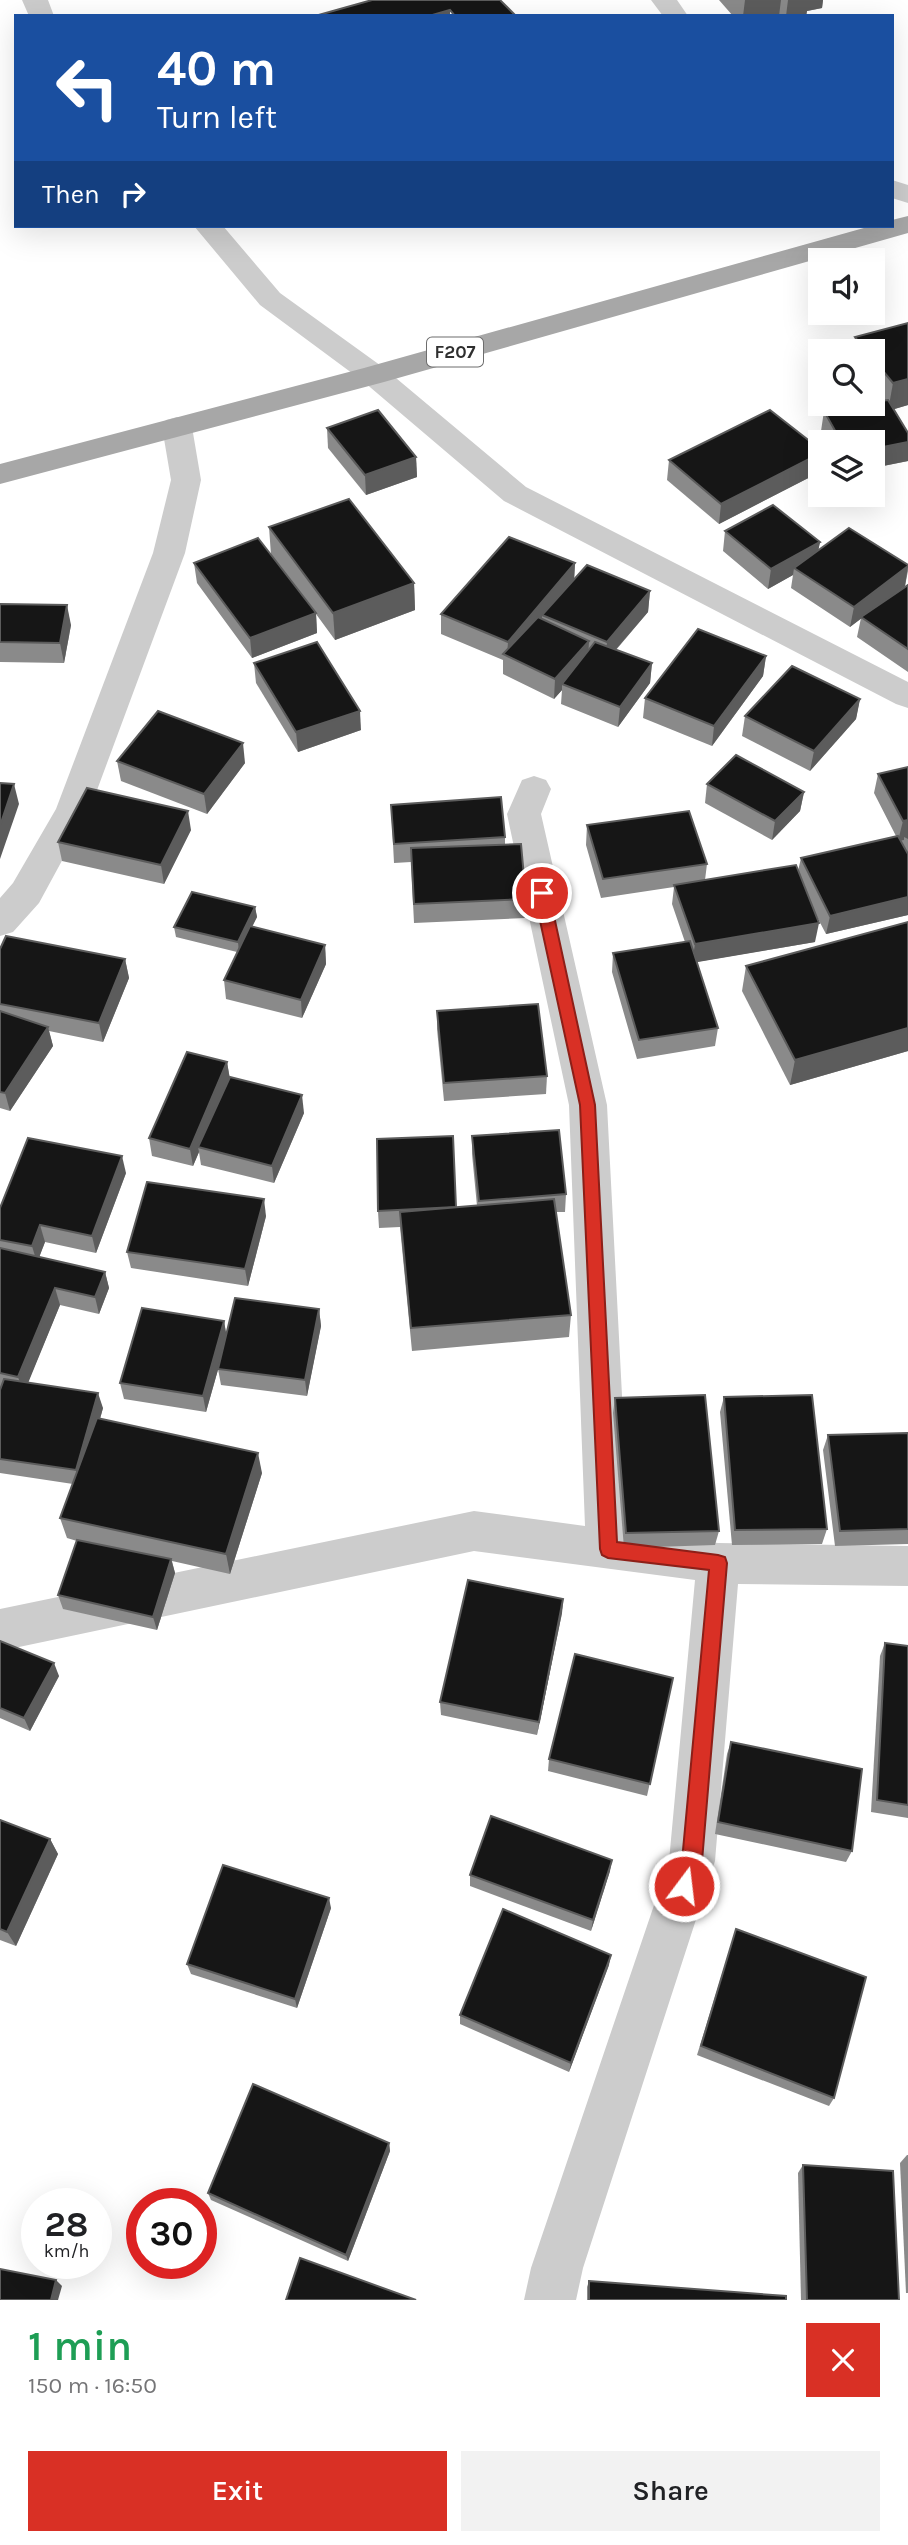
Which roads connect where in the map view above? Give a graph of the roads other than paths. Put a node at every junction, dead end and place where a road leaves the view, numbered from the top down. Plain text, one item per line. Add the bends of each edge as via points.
1 (210, 228) edge
2 (894, 228) edge
3 (374, 375) junction
4 (177, 427) junction
5 (0, 474) edge
6 (908, 696) edge
7 (534, 789) dead end
8 (0, 922) edge
9 (608, 1549) junction
10 (718, 1563) junction
11 (908, 1566) edge
12 (0, 1630) edge
13 (550, 2300) edge

1 - 3 street via 270,299
2 - 3 main road, F207
3 - 4 main road, F207
3 - 6 street via 515,494
4 - 5 main road, F207
4 - 8 street via 186,480 169,553 73,808 26,893
7 - 9 street via 524,814 587,1105
9 - 10 street
9 - 12 street via 474,1531
10 - 11 street
10 - 13 street via 692,1861

